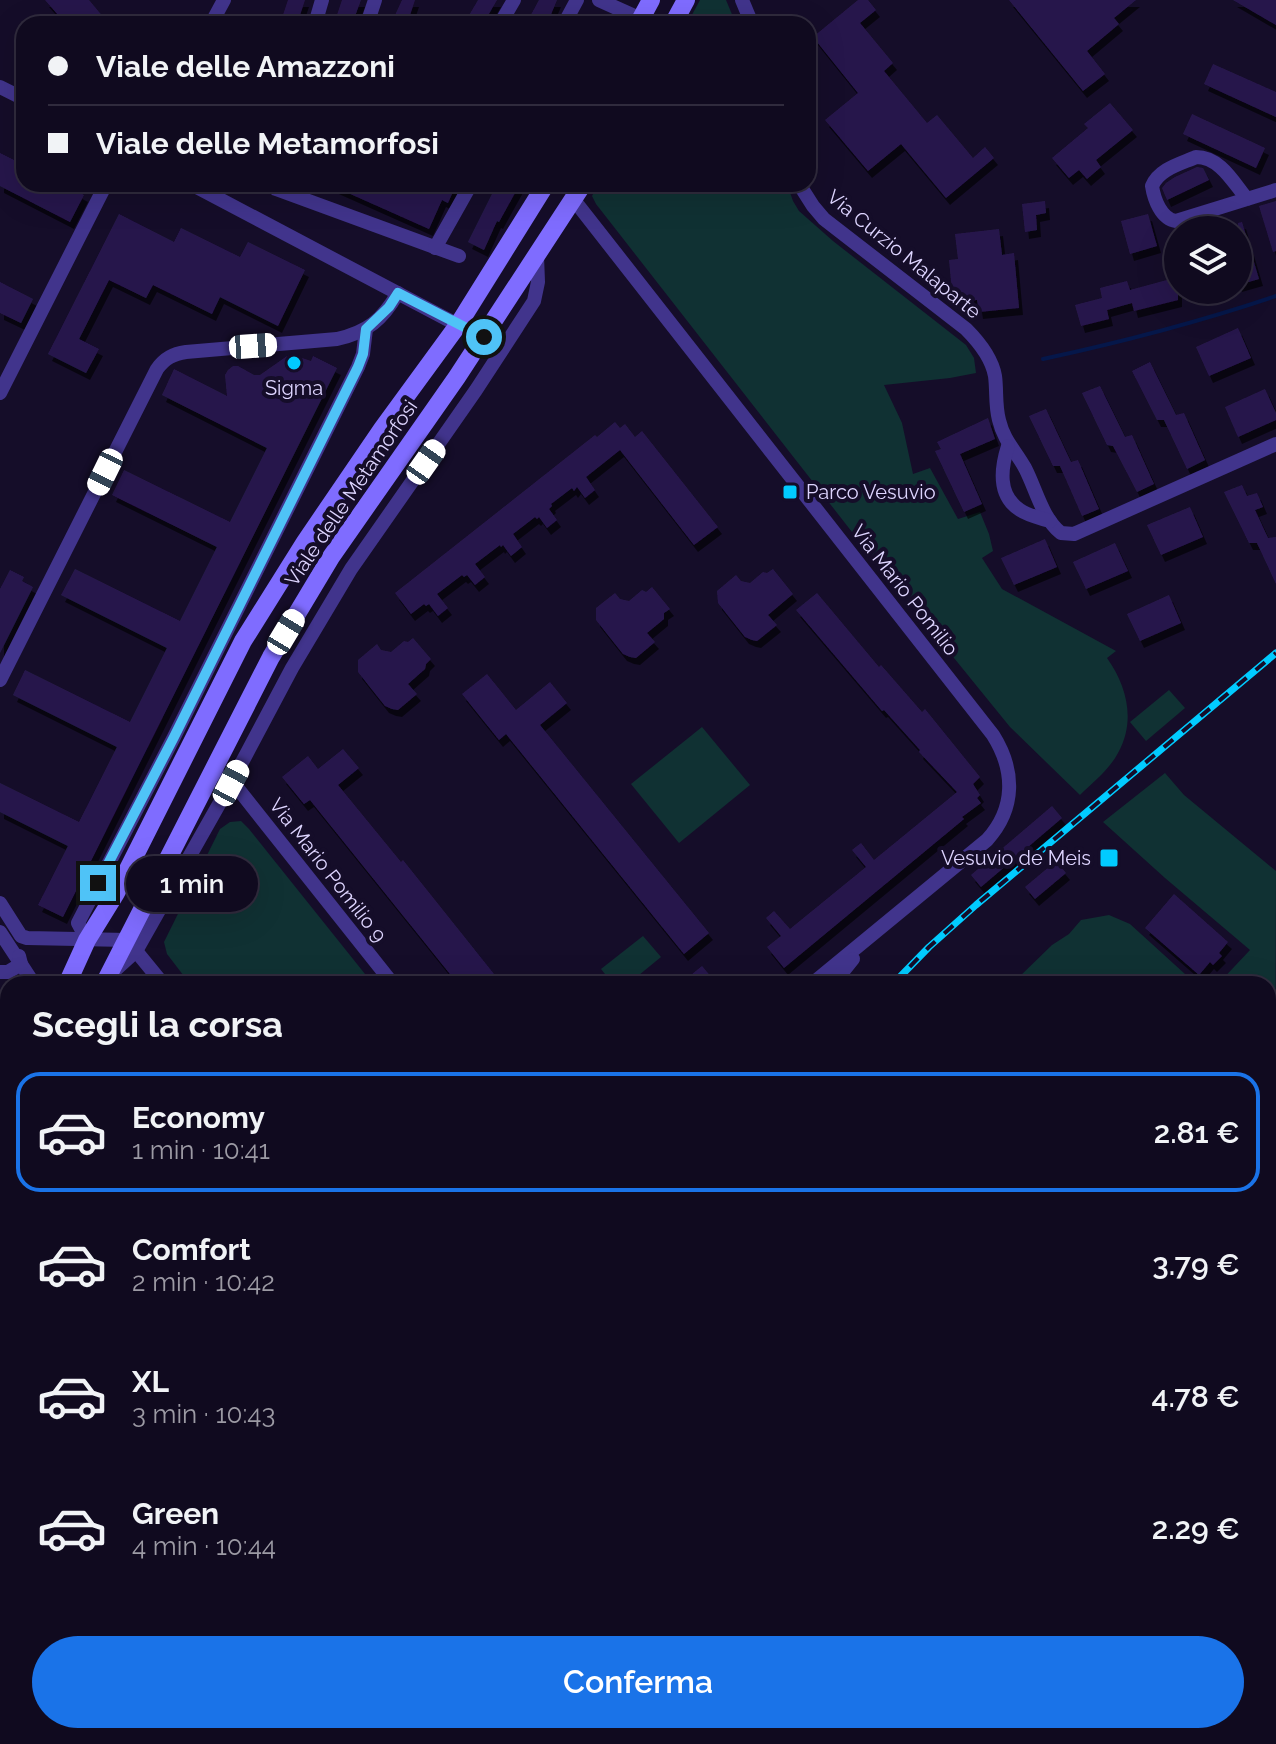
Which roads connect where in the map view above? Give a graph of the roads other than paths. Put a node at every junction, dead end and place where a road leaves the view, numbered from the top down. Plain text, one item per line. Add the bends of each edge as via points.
1 (599, 0) edge
2 (629, 16) edge
3 (1276, 190) edge
4 (102, 192) edge
5 (206, 192) edge
6 (284, 192) edge
7 (466, 192) edge
8 (541, 192) edge
9 (578, 192) edge
10 (804, 192) edge
11 (1247, 199) junction
12 (435, 248) junction
13 (459, 256) dead end
14 (537, 256) junction
15 (398, 293) junction
16 (458, 325) junction
17 (366, 329) junction
18 (484, 337) junction
19 (0, 393) edge
20 (1276, 444) edge
21 (1008, 446) junction
22 (1050, 521) junction
23 (0, 680) edge
24 (213, 772) junction
25 (231, 783) junction
26 (0, 903) edge
27 (885, 924) junction
28 (16, 928) junction
29 (1, 936) edge
30 (35, 938) junction
31 (87, 940) junction
32 (132, 946) junction
33 (21, 964) junction
34 (0, 972) edge
35 (29, 976) edge
36 (71, 976) edge
37 (109, 976) edge
38 (156, 976) edge
39 (387, 976) edge
40 (822, 976) edge
41 (839, 976) edge

1 - 2 street
3 - 11 street
4 - 19 street
5 - 15 street
6 - 12 street
7 - 12 street
8 - 16 street, Viale delle Metamorfosi
9 - 14 street, Viale delle Metamorfosi
9 - 27 street, Via Mario Pomilio via 1005,756 1009,794 994,833
10 - 21 street, Via Curzio Malaparte via 824,219 976,339 995,373 999,422
11 - 11 street via 1170,221 1152,186 1162,172 1202,157 1215,161
12 - 13 street
14 - 18 street, Viale delle Metamorfosi
14 - 25 street, Viale delle Metamorfosi via 534,301 351,569
15 - 16 street
15 - 17 street
16 - 18 street
16 - 31 street, Viale delle Metamorfosi via 373,441 243,641
17 - 23 street via 337,339 186,352 161,363
17 - 31 street, Viale delle Metamorfosi via 358,367 78,923
18 - 24 street, Viale delle Metamorfosi via 331,557 271,657
20 - 22 street via 1074,534 1061,533
21 - 22 street via 1025,468
21 - 22 street via 1001,477 1012,503
24 - 25 street
24 - 32 street, Viale delle Metamorfosi
25 - 32 street, Viale delle Metamorfosi
25 - 39 street, Via Mario Pomilio 9
26 - 28 street
27 - 40 street, Via Mario Pomilio
27 - 41 street, Via Mario Pomilio
28 - 29 street
28 - 30 street via 21,936
29 - 33 street
30 - 31 street
30 - 33 street via 21,950
31 - 32 street
31 - 36 street, Viale delle Metamorfosi
32 - 37 street, Viale delle Metamorfosi
32 - 38 street
33 - 34 street
33 - 35 street

